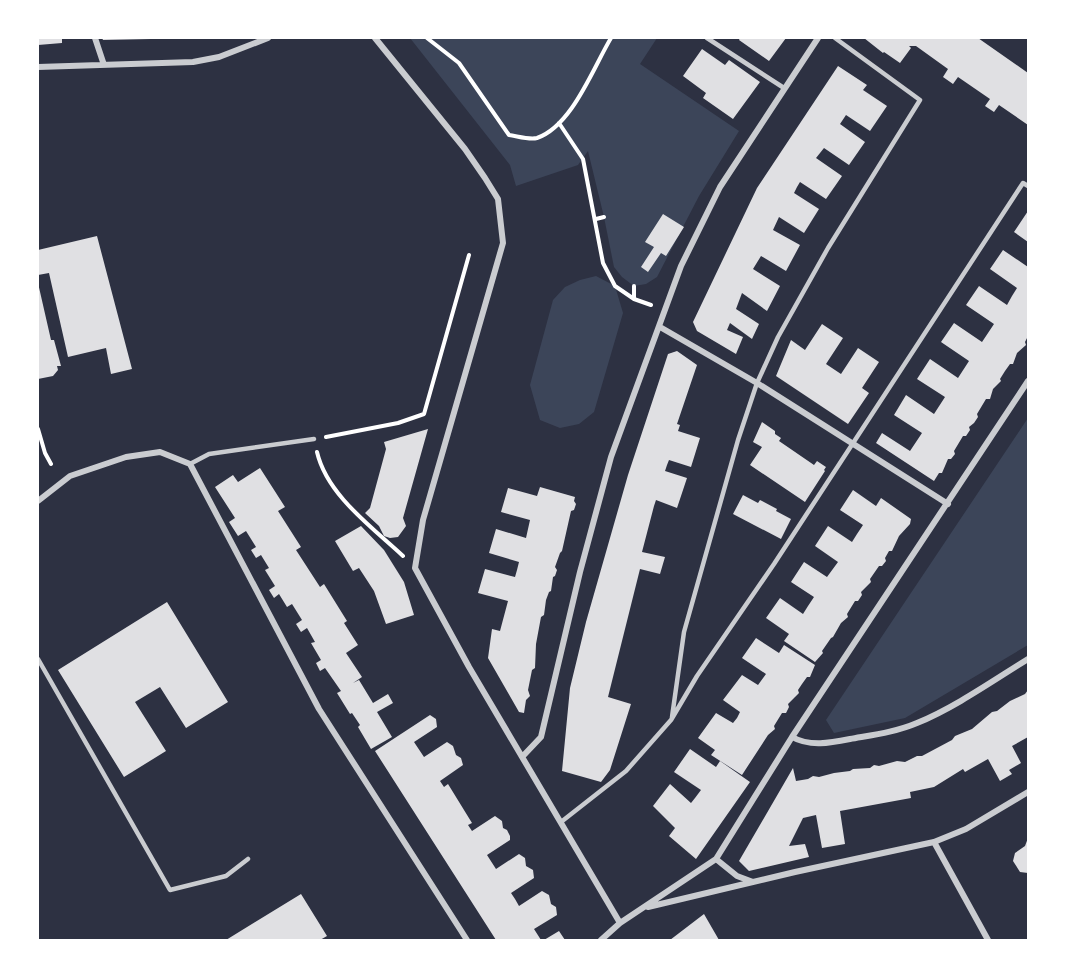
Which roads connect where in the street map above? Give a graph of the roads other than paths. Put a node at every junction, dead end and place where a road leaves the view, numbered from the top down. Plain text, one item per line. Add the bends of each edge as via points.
1 (95, 38) edge
2 (267, 38) edge
3 (375, 38) edge
4 (707, 38) edge
5 (818, 38) edge
6 (835, 38) edge
7 (104, 65) junction
8 (38, 67) edge
9 (784, 88) junction
10 (1029, 186) edge
11 (660, 327) junction
12 (1029, 381) edge
13 (757, 383) junction
14 (314, 439) road end
15 (851, 444) junction
16 (190, 464) junction
17 (38, 501) edge
18 (948, 504) junction
19 (38, 659) edge
20 (1029, 659) edge
21 (671, 720) junction
22 (792, 738) junction
23 (523, 756) junction
24 (1029, 792) edge
25 (561, 822) junction
26 (934, 842) junction
27 (248, 859) dead end
28 (716, 859) junction
29 (753, 882) junction
30 (644, 908) junction
31 (620, 923) junction
32 (467, 940) edge
33 (601, 940) edge
34 (988, 940) edge

1 - 7 street
2 - 7 street via 202,60
3 - 23 street via 465,149 498,200 503,243 423,520 416,568 463,657
4 - 9 lane
5 - 9 street
6 - 13 lane via 920,100 828,248
7 - 8 street
9 - 11 street via 720,187 681,266
10 - 15 lane via 1023,183
11 - 13 street
11 - 23 street via 611,458 541,737
12 - 18 street
13 - 15 street
13 - 21 lane via 684,632
14 - 16 lane via 209,454
15 - 18 street
15 - 21 lane
16 - 17 street via 160,452 126,457 70,476
16 - 32 street via 319,709
18 - 22 street
19 - 27 lane via 170,890 226,876
20 - 22 street via 916,724 826,744 802,743
21 - 25 lane via 626,771
22 - 28 street
23 - 25 street
24 - 26 street via 966,829
25 - 31 street
26 - 29 street
26 - 34 street
28 - 29 street via 737,876
28 - 30 street
29 - 30 street
30 - 31 street
31 - 33 street

